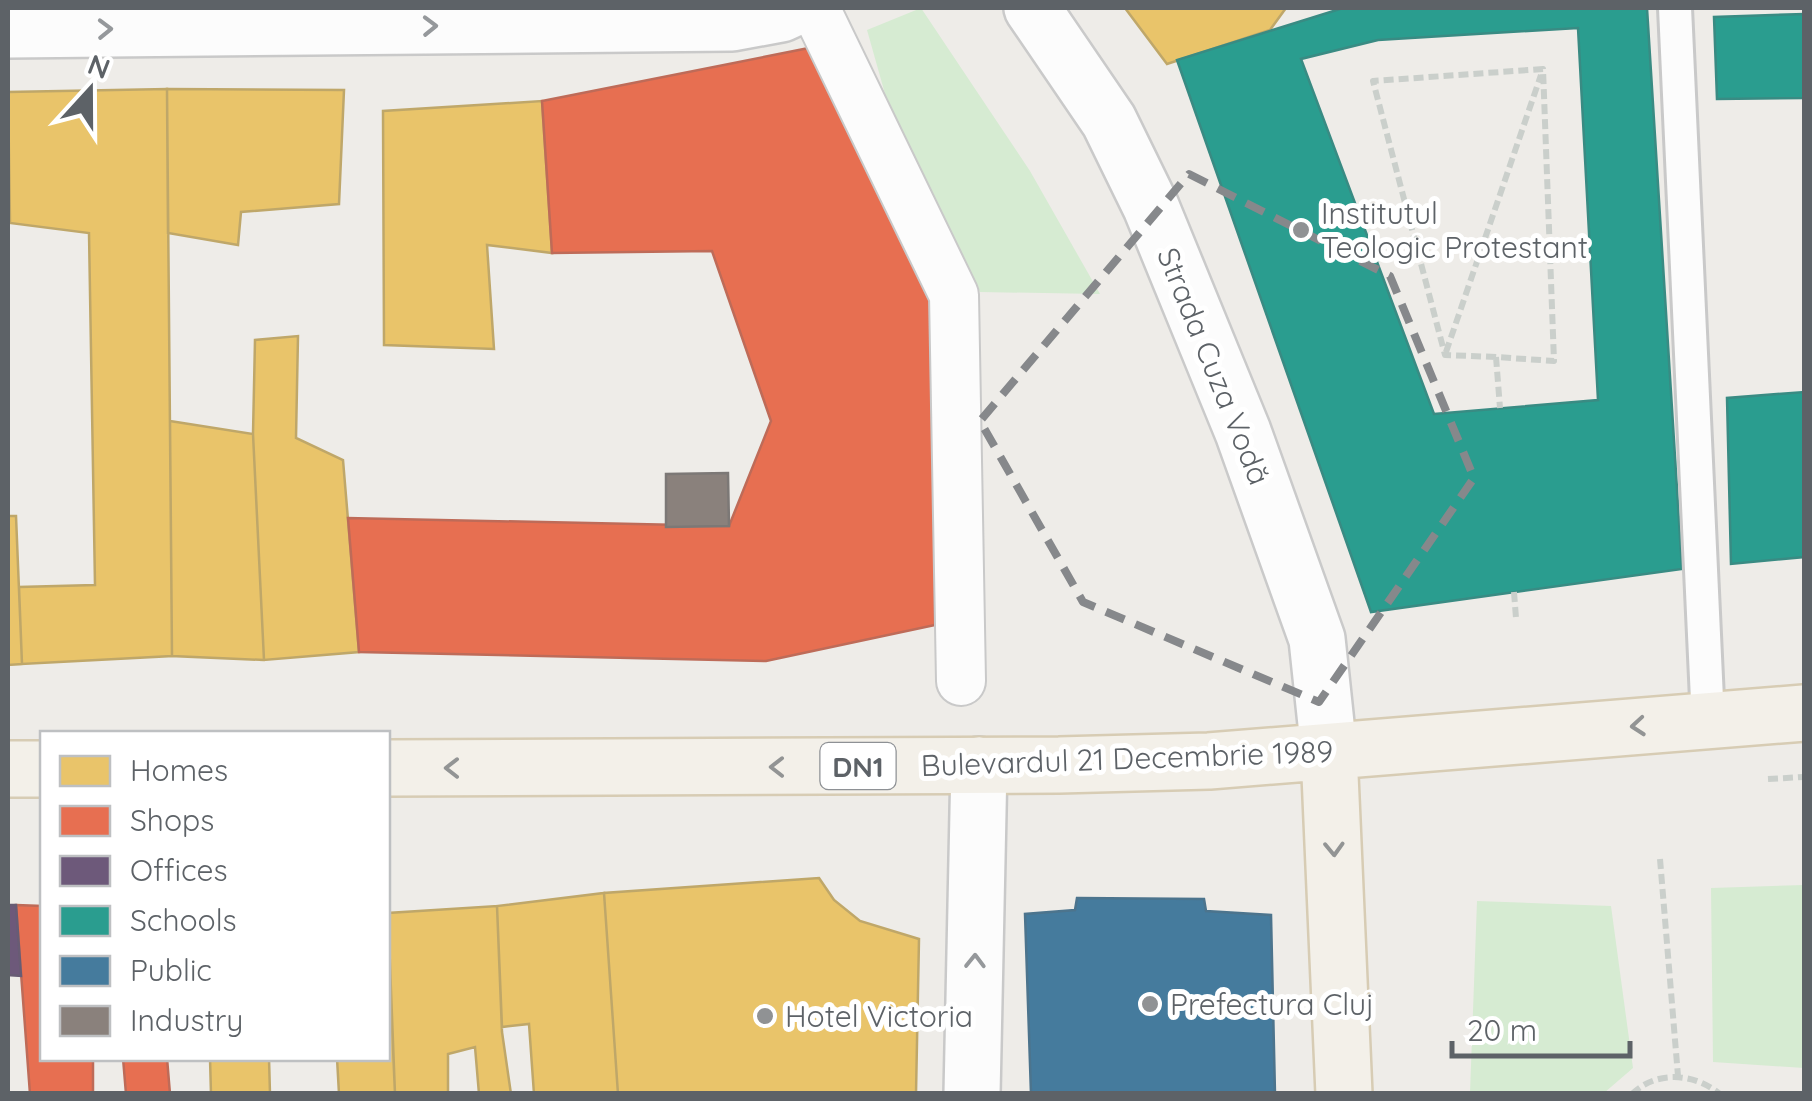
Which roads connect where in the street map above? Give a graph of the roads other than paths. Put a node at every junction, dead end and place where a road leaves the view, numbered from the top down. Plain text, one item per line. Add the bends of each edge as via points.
1 (794, 8) edge
2 (815, 8) edge
3 (1032, 8) edge
4 (1676, 8) edge
5 (8, 30) edge
6 (960, 681) dead end
7 (1804, 712) edge
8 (1708, 720) junction
9 (1329, 752) junction
10 (979, 766) junction
11 (390, 768) edge
12 (8, 769) edge
13 (40, 769) edge
14 (972, 1094) edge
15 (1344, 1094) edge

5 -> 1 street via 732,23
2 - 6 street via 954,295
3 - 9 street, Strada Cuza Vodă via 1109,122 1243,432 1316,638
4 - 8 lane
7 - 8 main road, Bulevardul 21 Decembrie 1989 / DN1
8 -> 9 main road, Bulevardul 21 Decembrie 1989 / DN1
9 - 10 main road, Bulevardul 21 Decembrie 1989 / DN1
9 -> 15 main road
10 -> 11 main road, Bulevardul 21 Decembrie 1989 / DN1
14 -> 10 street
12 - 13 main road

